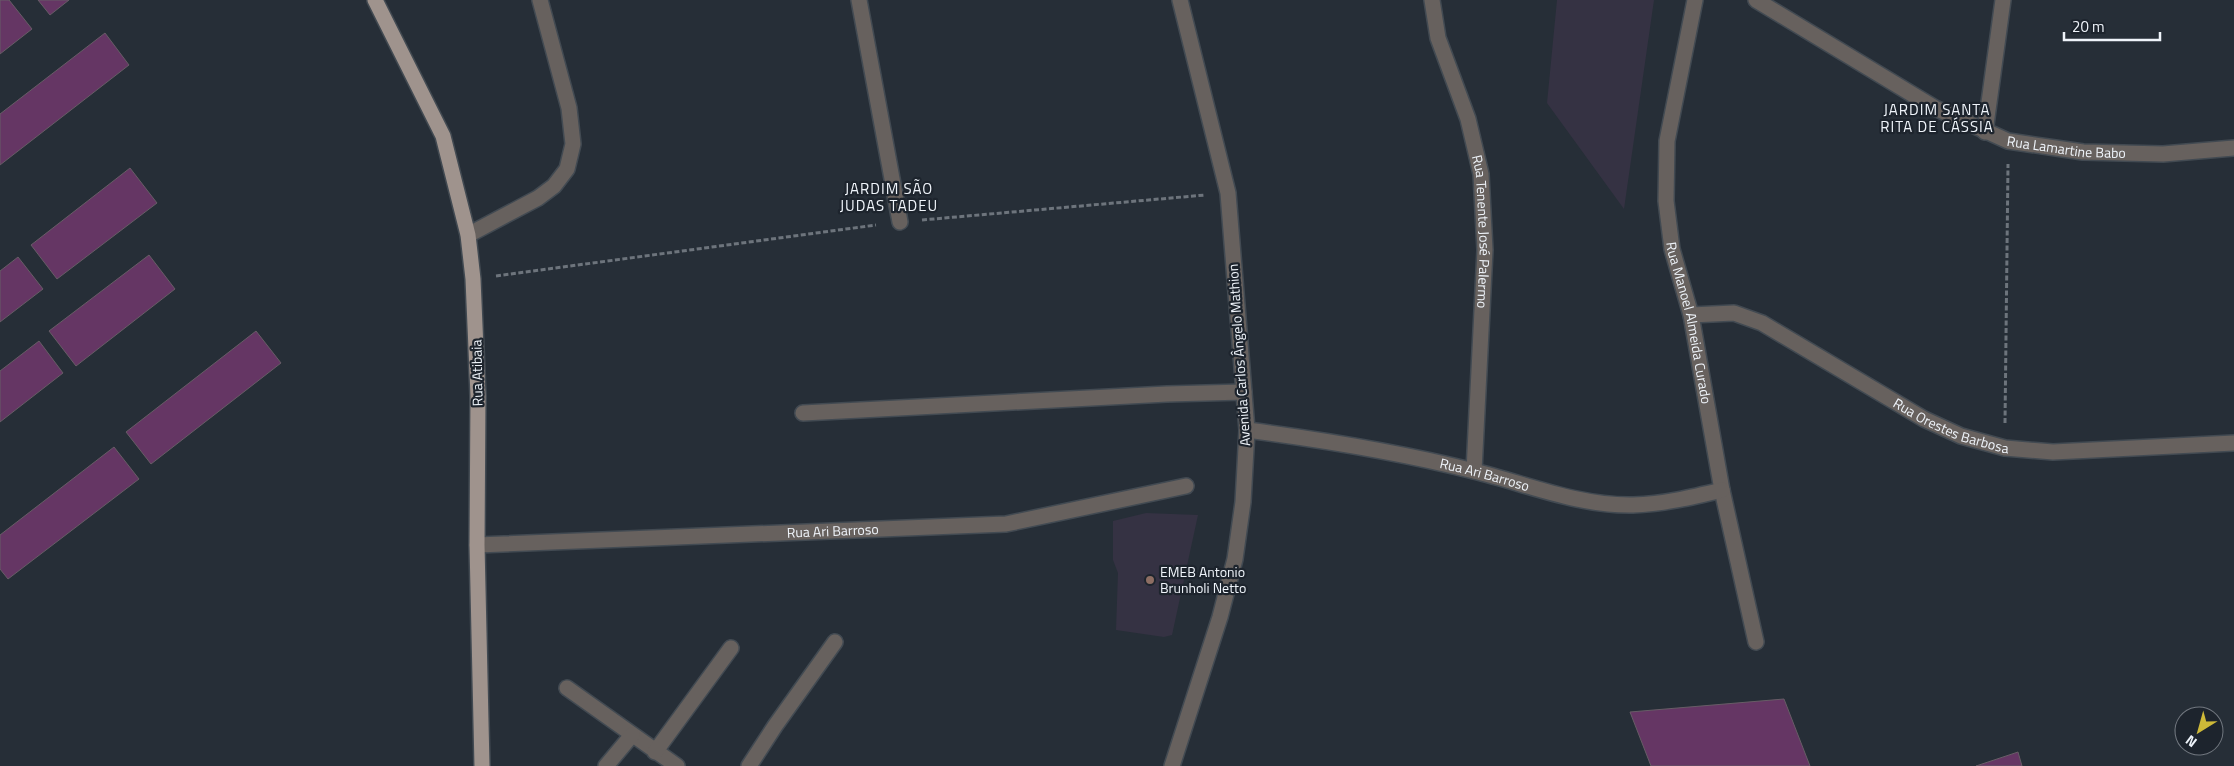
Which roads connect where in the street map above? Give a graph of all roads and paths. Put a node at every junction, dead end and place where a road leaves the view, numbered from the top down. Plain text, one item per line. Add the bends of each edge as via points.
1 (375, 0) edge
2 (540, 0) edge
3 (858, 0) edge
4 (1180, 0) edge
5 (1432, 0) edge
6 (1695, 0) edge
7 (1756, 0) edge
8 (2003, 0) edge
9 (1985, 132) junction
10 (2008, 141) junction
11 (2234, 148) edge
12 (1228, 193) junction
13 (900, 222) junction
14 (468, 235) junction
15 (473, 279) junction
16 (1691, 315) junction
17 (1244, 392) junction
18 (803, 413) dead end
19 (1247, 430) junction
20 (2234, 443) edge
21 (2004, 448) junction
22 (1474, 471) junction
23 (1186, 486) dead end
24 (1722, 490) junction
25 (477, 545) junction
26 (835, 642) dead end
27 (1756, 642) dead end
28 (731, 648) dead end
29 (566, 688) dead end
30 (632, 735) junction
31 (655, 752) junction
32 (482, 766) edge
33 (606, 766) edge
34 (677, 766) edge
35 (749, 766) edge
36 (1172, 766) edge

1 - 14 main road, Rua Atibaia via 443,136
2 - 14 street via 569,108 573,144 567,168 554,186 538,198
3 - 13 street
4 - 12 street, Avenida Carlos Ângelo Mathion
5 - 22 street, Rua Tenente José Palermo via 1438,38 1468,119 1481,174 1485,250
6 - 16 street, Rua Manoel Almeida Curado via 1667,141 1666,201 1672,249
7 - 9 street, Rua Lamartine Babo via 1935,108
8 - 9 street
9 - 10 street, Rua Lamartine Babo
10 - 11 street, Rua Lamartine Babo via 2083,152 2163,154
10 - 21 path
12 - 13 path
12 - 17 street, Avenida Carlos Ângelo Mathion
13 - 15 path
14 - 15 main road, Rua Atibaia
15 - 25 main road, Rua Atibaia via 478,396
16 - 21 street, Rua Orestes Barbosa via 1734,313 1762,323 1924,419 1961,436
16 - 24 street, Rua Manoel Almeida Curado
17 - 18 street
17 - 19 street, Avenida Carlos Ângelo Mathion
19 - 22 street, Rua Ari Barroso via 1340,442
19 - 36 street, Avenida Carlos Ângelo Mathion via 1243,502 1235,559 1220,617
20 - 21 street, Rua Orestes Barbosa via 2053,452
22 - 24 street, Rua Ari Barroso via 1562,496 1608,504 1669,502
23 - 25 street, Rua Ari Barroso via 1006,524
24 - 27 street, Rua Manoel Almeida Curado
25 - 32 main road, Rua Atibaia
26 - 35 street
28 - 31 street
29 - 30 street
30 - 31 street
30 - 33 street
31 - 34 street

